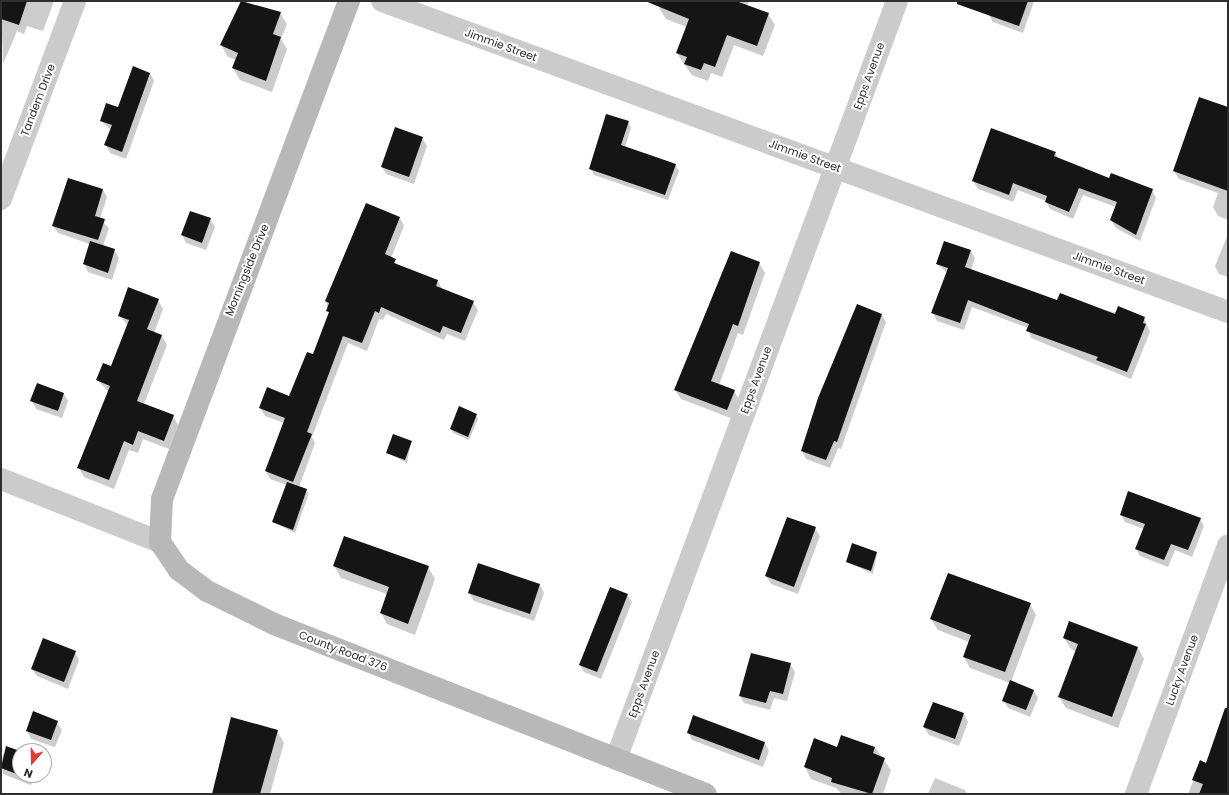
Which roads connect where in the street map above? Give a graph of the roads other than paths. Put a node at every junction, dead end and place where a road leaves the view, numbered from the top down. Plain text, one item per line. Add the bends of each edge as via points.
1 (75, 1) edge
2 (349, 1) edge
3 (382, 1) edge
4 (897, 1) edge
5 (835, 167) junction
6 (1, 199) edge
7 (1228, 312) edge
8 (1, 479) edge
9 (160, 542) junction
10 (1228, 545) edge
11 (616, 758) junction
12 (706, 794) edge
13 (1136, 794) edge

1 - 6 street, Tandem Drive
2 - 9 street, Morningside Drive via 162,499
3 - 5 street, Jimmie Street
4 - 5 street, Epps Avenue
5 - 7 street, Jimmie Street
5 - 11 street, Epps Avenue
8 - 9 street
9 - 11 street, County Road 376 via 179,570 207,591 274,624
10 - 13 street, Lucky Avenue
11 - 12 street, County Road 376

